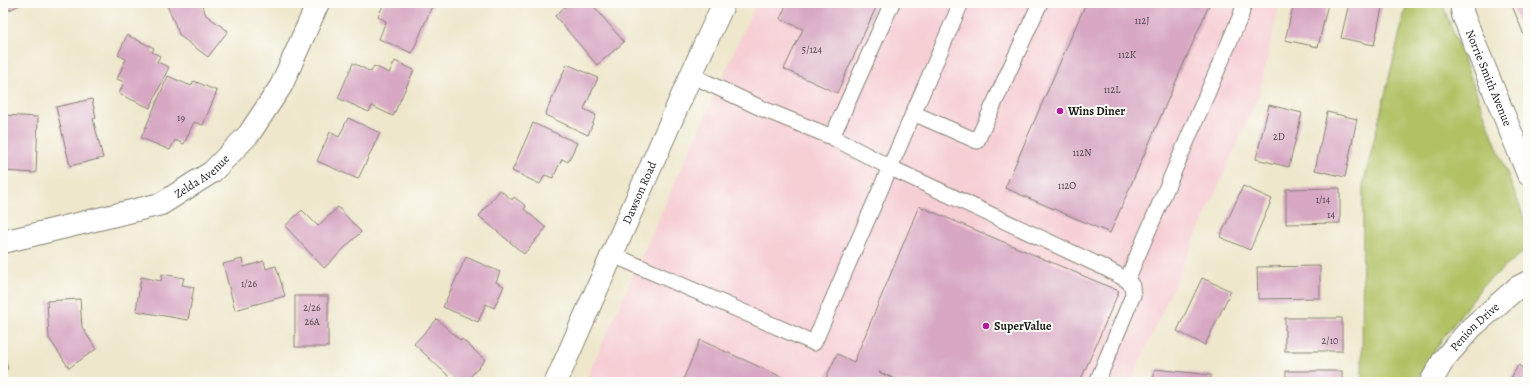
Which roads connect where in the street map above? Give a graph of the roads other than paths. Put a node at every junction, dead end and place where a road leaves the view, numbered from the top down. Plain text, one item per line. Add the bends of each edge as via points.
1 (318, 3) edge
2 (724, 3) edge
3 (892, 3) edge
4 (960, 3) edge
5 (1040, 3) edge
6 (1244, 3) edge
7 (1461, 3) edge
8 (692, 75) junction
9 (913, 113) junction
10 (832, 137) junction
11 (889, 167) junction
12 (1528, 174) edge
13 (3, 242) edge
14 (613, 255) junction
15 (1127, 280) junction
16 (1528, 282) edge
17 (561, 380) edge
18 (1097, 382) edge
19 (1431, 382) edge

1 - 13 street, Zelda Avenue via 281,86 249,134 212,172 161,204
2 - 8 street, Dawson Road
3 - 10 lane
4 - 9 lane
5 - 9 lane via 977,141
6 - 15 lane
7 - 12 street, Norrie Smith Avenue via 1463,15
8 - 10 lane via 763,109
8 - 14 street, Dawson Road
9 - 11 lane
10 - 11 lane
11 - 14 lane via 814,343
11 - 15 lane
14 - 17 street, Dawson Road
15 - 18 lane via 1132,286 1132,296
16 - 19 street, Penion Drive via 1518,287 1471,328 1444,359

